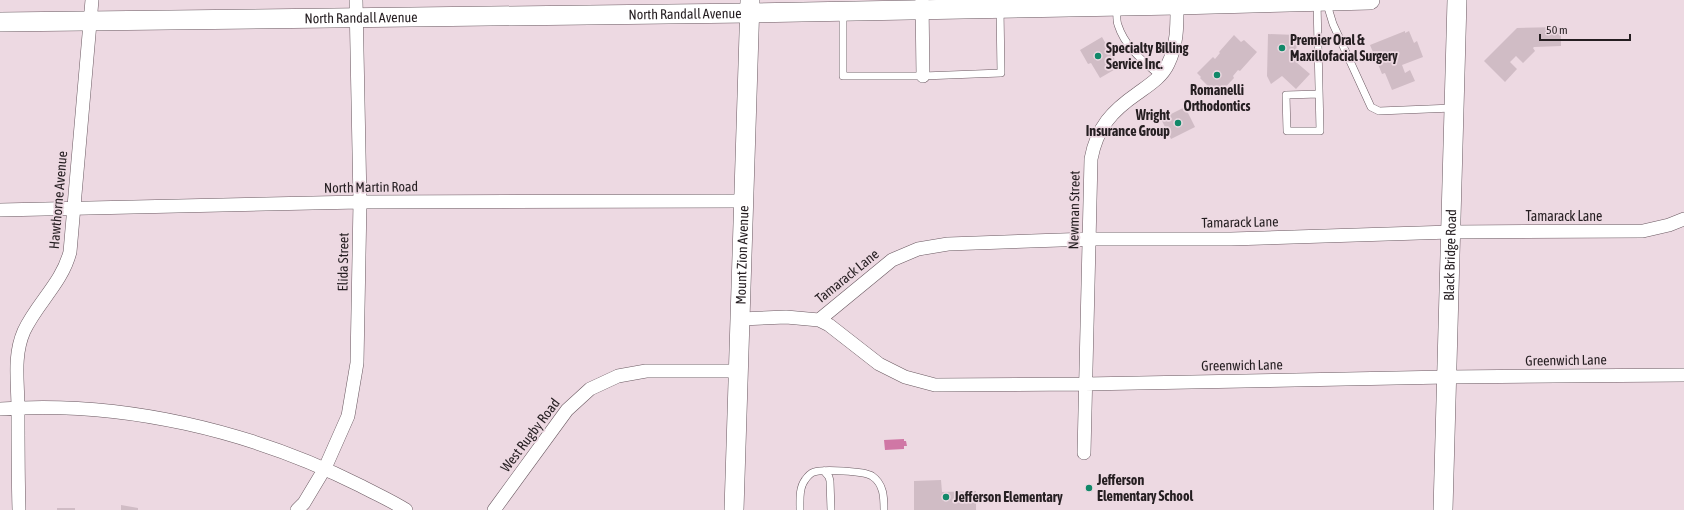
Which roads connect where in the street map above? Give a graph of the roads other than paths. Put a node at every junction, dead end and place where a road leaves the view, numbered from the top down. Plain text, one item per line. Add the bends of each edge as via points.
1 (92, 0) edge
2 (1370, 0) edge
3 (1457, 0) edge
4 (1322, 1) junction
5 (1177, 3) edge
6 (974, 4) edge
7 (922, 5) edge
8 (1117, 6) junction
9 (750, 7) edge
10 (356, 8) edge
11 (1000, 8) junction
12 (843, 11) junction
13 (90, 20) junction
14 (0, 22) edge
15 (923, 76) junction
16 (1160, 76) junction
17 (1319, 94) junction
18 (1454, 108) junction
19 (743, 201) junction
20 (360, 202) junction
21 (73, 209) junction
22 (0, 210) edge
23 (1684, 219) edge
24 (1451, 232) junction
25 (1090, 239) junction
26 (741, 319) junction
27 (819, 320) junction
28 (739, 371) junction
29 (1684, 375) edge
30 (1447, 377) junction
31 (1085, 384) junction
32 (18, 408) junction
33 (0, 409) edge
34 (1084, 453) dead end
35 (326, 468) junction
36 (824, 471) junction
37 (18, 510) edge
38 (297, 510) edge
39 (406, 510) edge
40 (494, 510) edge
41 (734, 510) edge
42 (800, 510) edge
43 (831, 510) edge
44 (884, 510) edge
45 (1443, 510) edge

1 - 13 street, Hawthorne Avenue
2 - 4 street, North Randall Avenue
3 - 18 street, Black Bridge Road
4 - 5 street, North Randall Avenue
4 - 17 lane
4 - 18 lane via 1371,107 1379,111
5 - 8 street, North Randall Avenue
5 - 16 street, Newman Street via 1174,47
6 - 7 street, North Randall Avenue
6 - 11 street, North Randall Avenue
7 - 12 street, North Randall Avenue
7 - 15 street
8 - 11 street, North Randall Avenue
8 - 16 lane via 1118,24 1125,40 1136,55
9 - 10 street, North Randall Avenue
9 - 12 street, North Randall Avenue
9 - 19 street, Mount Zion Avenue
10 - 13 street, North Randall Avenue
10 - 20 street, Elida Street
11 - 15 lane via 1001,73
12 - 15 lane via 844,76
13 - 14 street, North Randall Avenue
13 - 21 street, Hawthorne Avenue
16 - 25 street, Newman Street via 1111,115 1100,130 1091,159
17 - 17 lane via 1320,130 1287,131 1286,95
18 - 24 street, Black Bridge Road
19 - 20 street, North Martin Road
19 - 26 street, Mount Zion Avenue
20 - 21 street, North Martin Road
20 - 35 street, Elida Street via 357,363 348,416
21 - 22 street, North Martin Road
21 - 32 street, Hawthorne Avenue via 73,237 66,266 24,331 19,346 16,364
23 - 24 street, Tamarack Lane via 1643,231
24 - 25 street, Tamarack Lane via 1231,239
24 - 30 street, Black Bridge Road
25 - 27 street, Tamarack Lane via 948,244 918,249 892,260
25 - 31 street, Newman Street
26 - 27 street via 786,317
26 - 28 street, Mount Zion Avenue
27 - 31 street, Greenwich Lane via 879,364 906,377 935,385
28 - 40 street, West Rugby Road via 646,371 618,376 590,389 567,410
28 - 41 street, Mount Zion Avenue
29 - 30 street, Greenwich Lane
30 - 31 street, Greenwich Lane
30 - 45 street, Black Bridge Road
31 - 34 street, Newman Street
32 - 33 street
32 - 35 street via 122,413 189,424 250,440
32 - 37 street, Hawthorne Avenue
35 - 38 street, Elida Street
35 - 39 street
36 - 42 lane via 814,472 804,481 800,495
36 - 43 lane via 830,481
36 - 44 lane via 856,472 872,476 882,489

